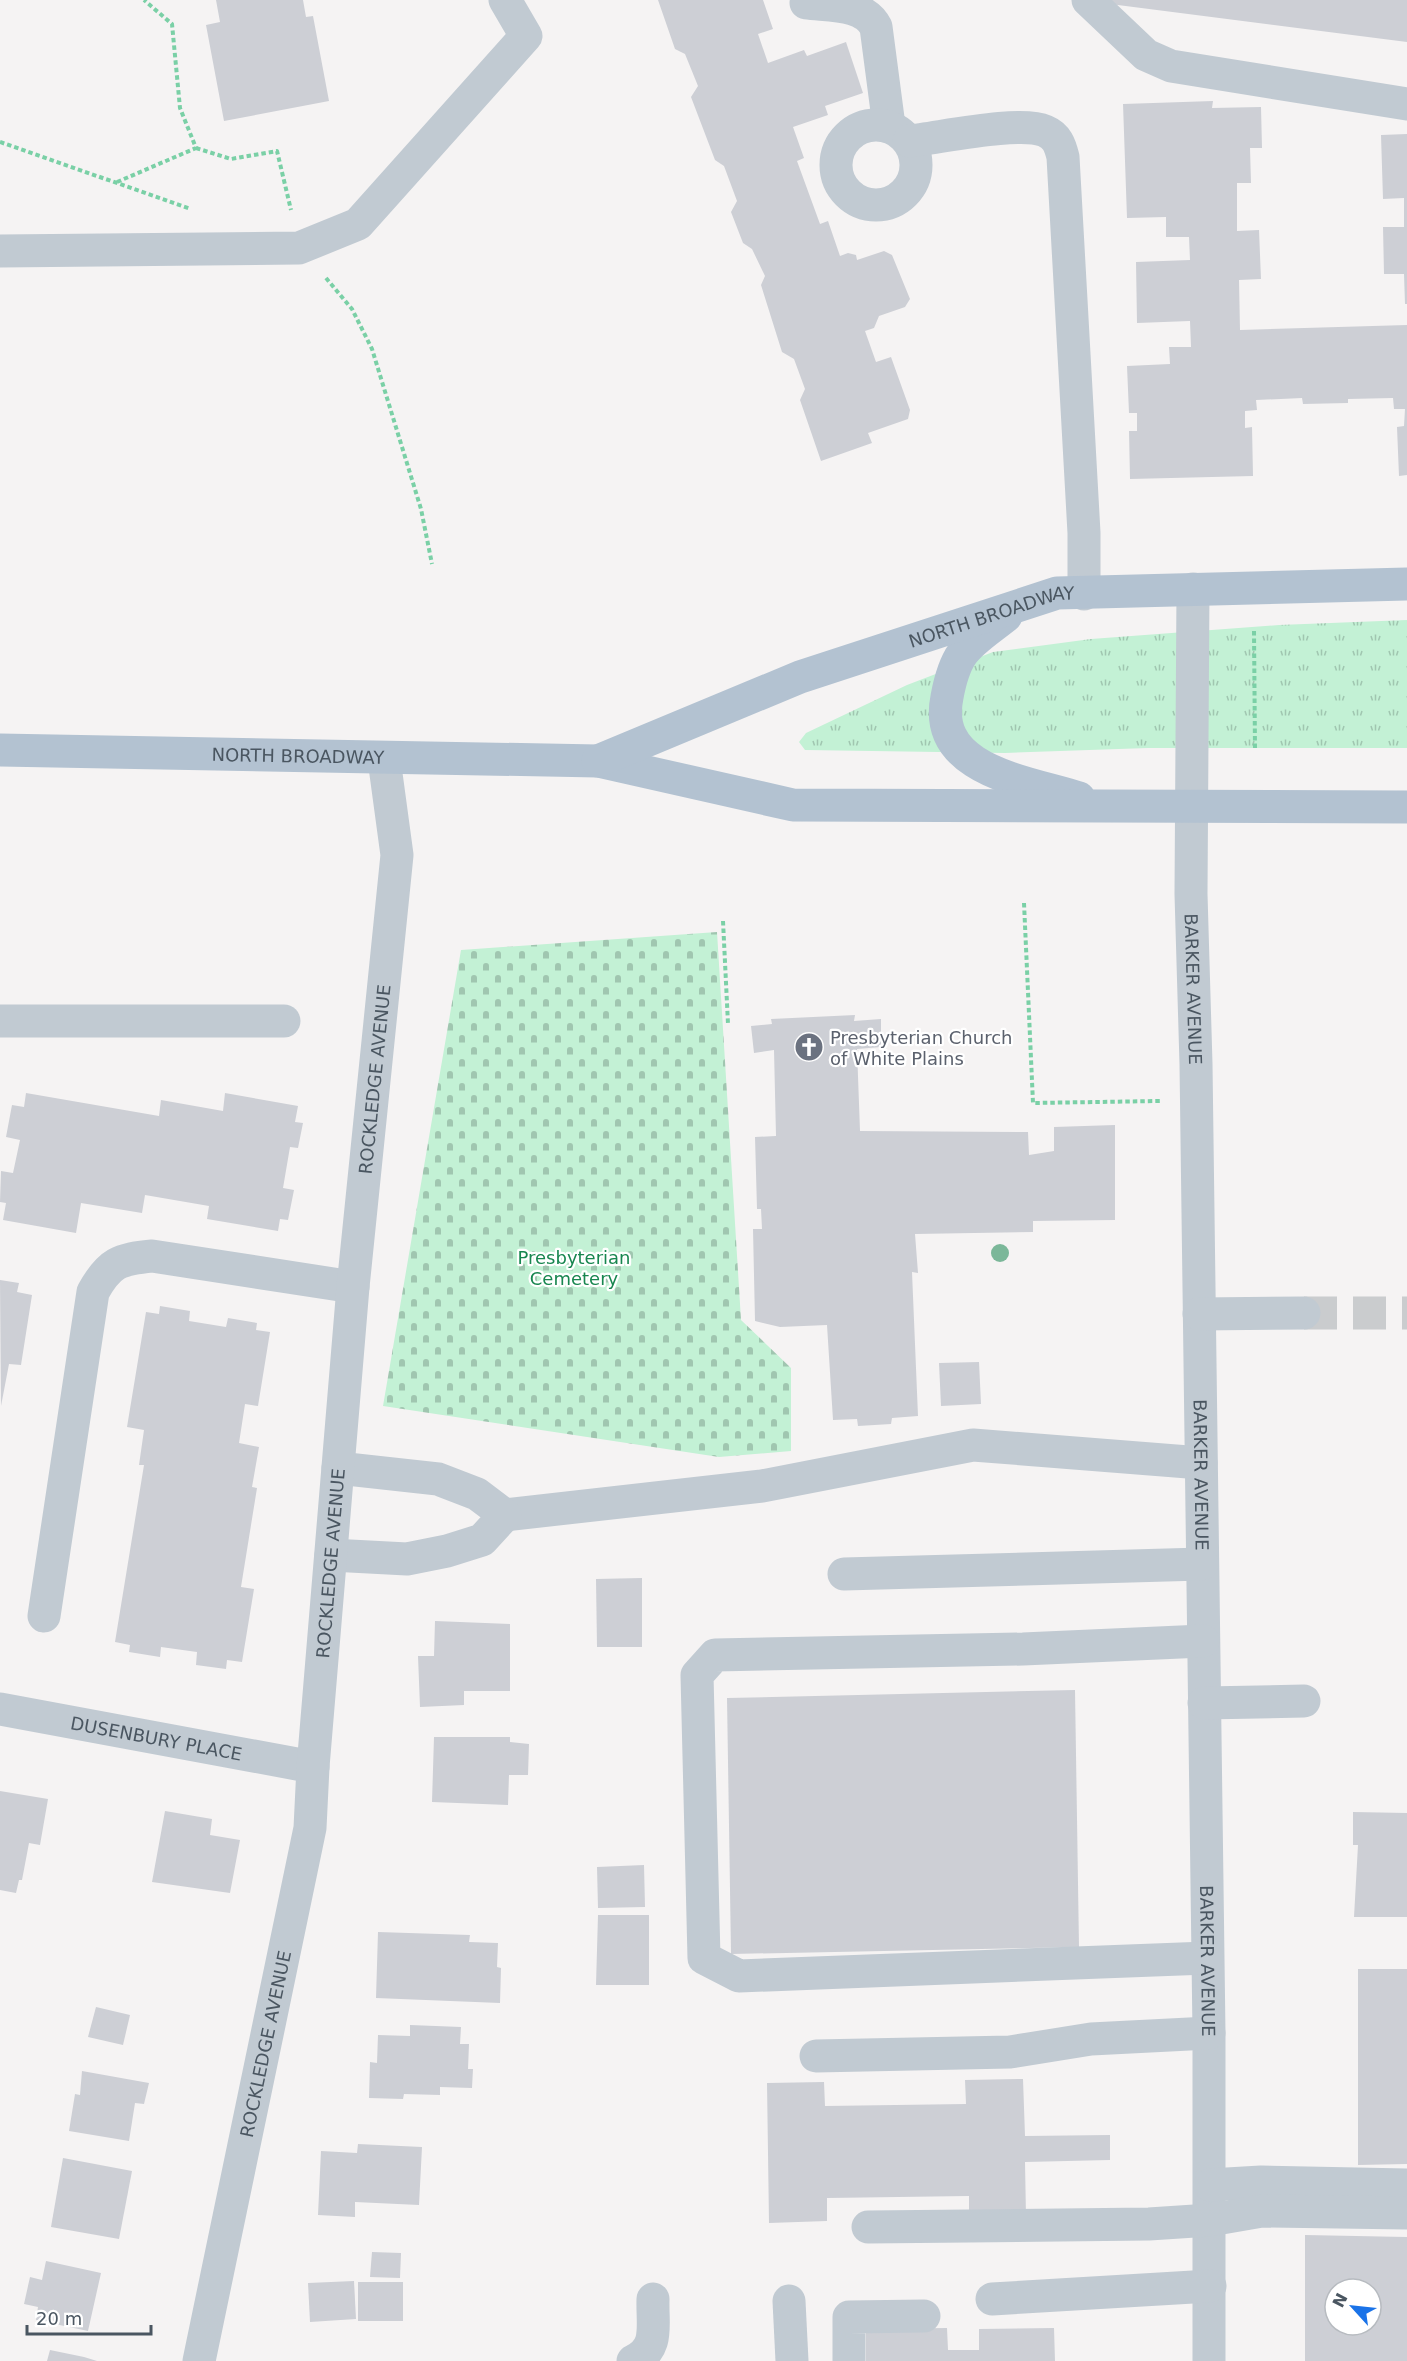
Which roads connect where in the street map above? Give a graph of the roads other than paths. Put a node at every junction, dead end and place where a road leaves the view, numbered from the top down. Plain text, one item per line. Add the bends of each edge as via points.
1 (505, 0) edge
2 (1088, 0) edge
3 (806, 3) dead end
4 (1407, 104) edge
5 (0, 251) edge
6 (1407, 584) edge
7 (1193, 589) junction
8 (1071, 593) junction
9 (0, 750) edge
10 (384, 759) junction
11 (598, 761) junction
12 (1108, 807) junction
13 (1407, 807) edge
14 (1191, 808) junction
15 (0, 1021) edge
16 (284, 1021) dead end
17 (353, 1287) junction
18 (1304, 1313) tunnel mouth
19 (1198, 1314) junction
20 (1201, 1463) junction
21 (338, 1468) junction
22 (506, 1515) junction
23 (331, 1555) junction
24 (1202, 1564) junction
25 (844, 1574) dead end
26 (44, 1616) dead end
27 (1203, 1641) junction
28 (1304, 1701) dead end
29 (1204, 1703) junction
30 (0, 1709) edge
31 (313, 1767) junction
32 (1207, 1958) junction
33 (1209, 2033) junction
34 (816, 2056) dead end
35 (1210, 2185) junction
36 (1407, 2185) edge
37 (1407, 2213) edge
38 (1210, 2220) junction
39 (868, 2227) dead end
40 (1210, 2286) junction
41 (653, 2299) dead end
42 (992, 2299) dead end
43 (789, 2301) dead end
44 (924, 2316) dead end
45 (199, 2361) edge
46 (633, 2361) edge
47 (792, 2361) edge
48 (849, 2361) edge
49 (1209, 2361) edge

1 - 5 street via 526,36 358,224 299,248
2 - 4 street via 1146,55 1171,66
3 - 8 street via 853,9 873,20 899,134 1022,127 1045,131 1059,140 1064,168 1084,533
6 - 7 main road, NORTH BROADWAY
7 - 8 main road, NORTH BROADWAY
7 - 14 street, BARKER AVENUE
8 - 11 main road, NORTH BROADWAY via 800,677
8 - 12 main road via 1011,612 960,654 952,670 944,713 948,735 965,757 987,769
9 - 10 main road, NORTH BROADWAY
10 - 11 main road, NORTH BROADWAY
10 - 17 street, ROCKLEDGE AVENUE via 397,855
11 - 12 main road, NORTH BROADWAY via 794,805
12 - 14 main road, NORTH BROADWAY
13 - 14 main road, NORTH BROADWAY
14 - 19 street, BARKER AVENUE
15 - 16 street
17 - 21 street, ROCKLEDGE AVENUE
17 - 26 street via 152,1256 124,1259 104,1272 93,1292
18 - 19 street
19 - 20 street, BARKER AVENUE
20 - 22 street via 973,1445 762,1486
20 - 24 street, BARKER AVENUE
21 - 22 street via 438,1479 477,1494
21 - 23 street, ROCKLEDGE AVENUE
22 - 23 street via 482,1540 447,1551 407,1559
23 - 31 street, ROCKLEDGE AVENUE
24 - 25 street
24 - 27 street, BARKER AVENUE
27 - 29 street, BARKER AVENUE
27 - 32 street via 715,1655 697,1675 704,1958 740,1976
28 - 29 street
29 - 32 street, BARKER AVENUE
30 - 31 street, DUSENBURY PLACE
31 - 45 street, ROCKLEDGE AVENUE via 304,1861
32 - 33 street, BARKER AVENUE
33 - 34 street via 1091,2039 1010,2052
33 - 35 street, BARKER AVENUE
35 - 36 street
35 - 38 street, BARKER AVENUE
37 - 38 street via 1262,2211
38 - 39 street
38 - 40 street, BARKER AVENUE
40 - 42 street
40 - 49 street, BARKER AVENUE
41 - 46 street via 652,2347
43 - 47 street
44 - 48 street via 849,2317

